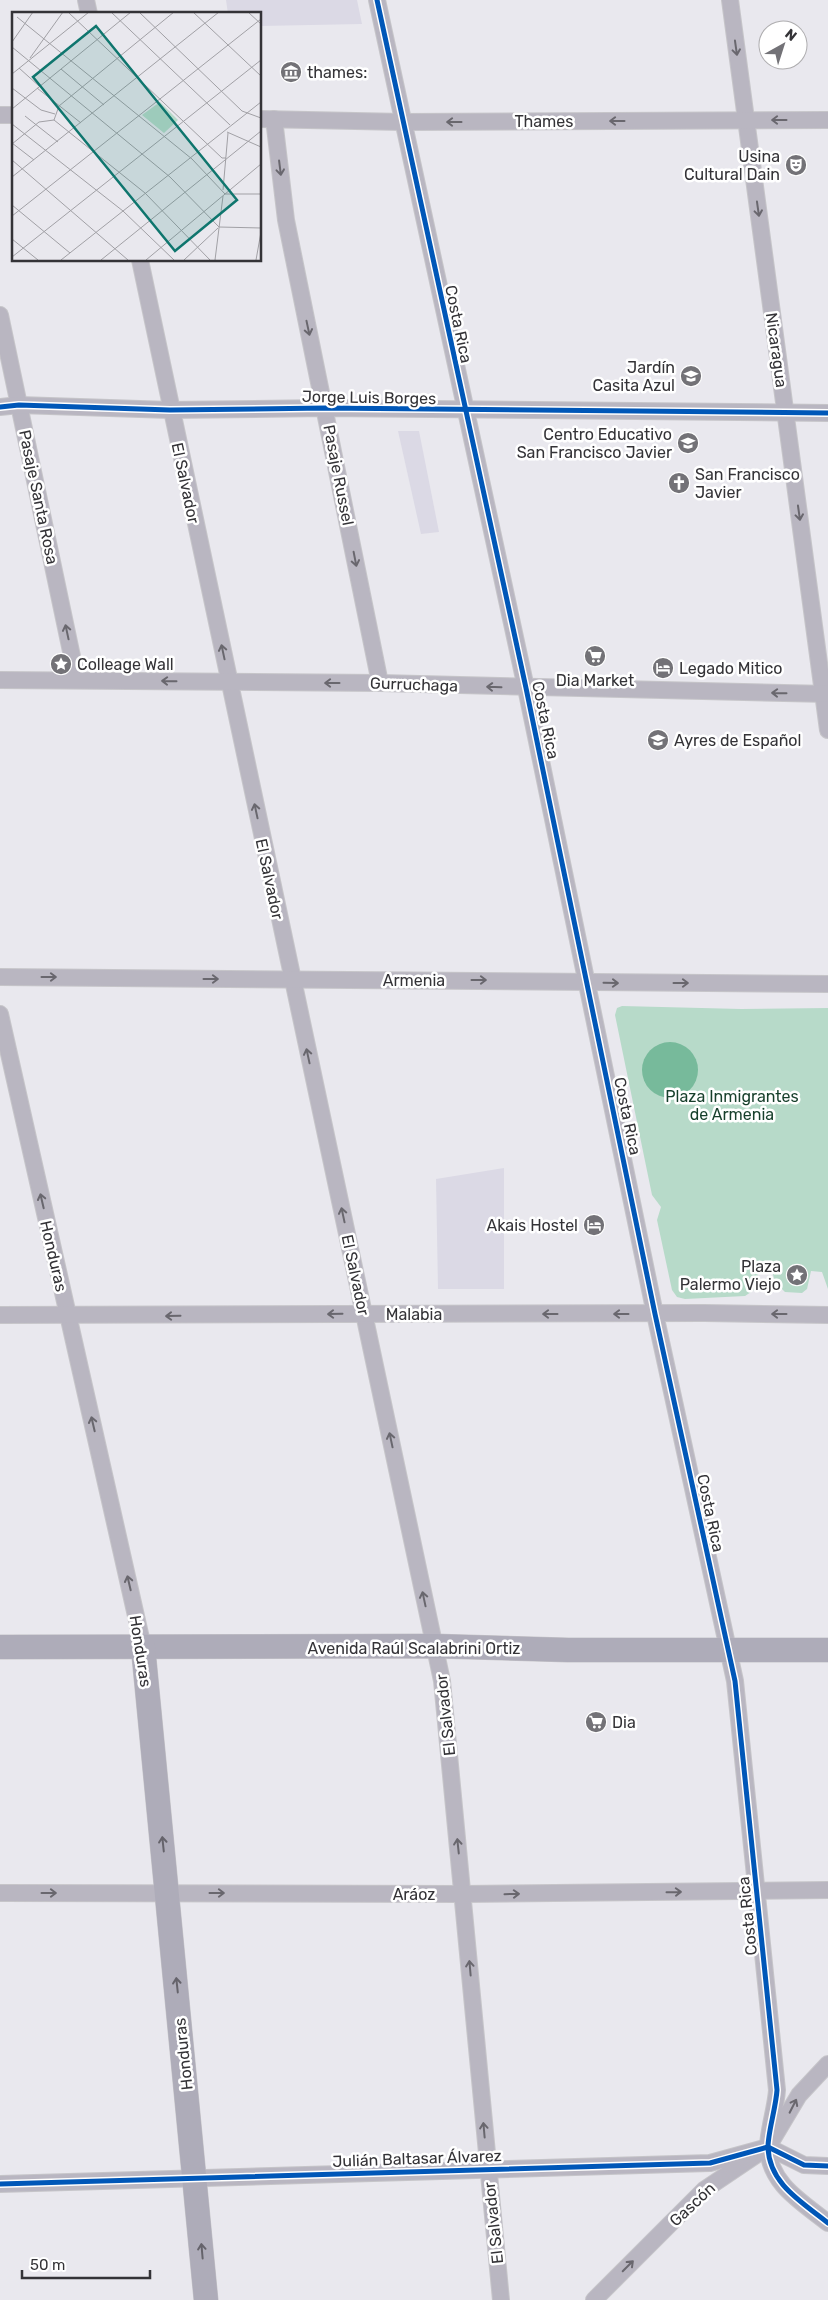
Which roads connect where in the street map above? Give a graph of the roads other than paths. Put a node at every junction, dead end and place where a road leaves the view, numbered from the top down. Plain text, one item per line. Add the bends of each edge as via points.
1 (377, 0) edge
2 (730, 0) edge
3 (267, 119) edge
4 (746, 120) junction
5 (828, 120) edge
6 (404, 122) junction
7 (140, 261) edge
8 (0, 315) edge
9 (19, 405) junction
10 (0, 407) edge
11 (325, 408) junction
12 (170, 410) junction
13 (466, 411) junction
14 (785, 412) junction
15 (828, 413) edge
16 (0, 680) edge
17 (77, 680) junction
18 (229, 682) junction
19 (380, 683) junction
20 (526, 688) junction
21 (826, 694) edge
22 (828, 730) edge
23 (0, 977) edge
24 (292, 979) junction
25 (588, 982) junction
26 (828, 984) edge
27 (0, 1014) edge
28 (364, 1314) junction
29 (655, 1314) junction
30 (828, 1315) edge
31 (0, 1316) edge
32 (68, 1317) junction
33 (0, 1646) edge
34 (435, 1646) junction
35 (144, 1647) junction
36 (828, 1650) edge
37 (729, 1651) junction
38 (828, 1890) edge
39 (757, 1891) junction
40 (168, 1892) junction
41 (0, 1894) edge
42 (463, 1894) junction
43 (828, 2064) edge
44 (768, 2147) junction
45 (828, 2166) edge
46 (488, 2168) junction
47 (195, 2178) junction
48 (0, 2184) edge
49 (828, 2222) edge
50 (206, 2300) edge
51 (501, 2300) edge
52 (594, 2300) edge

1 - 6 street, Costa Rica
2 -> 4 street, Nicaragua
3 - 6 street, Thames
3 -> 11 street, Pasaje Russel
5 -> 4 street, Thames
4 -> 6 street, Thames
4 -> 14 street, Nicaragua
6 - 13 street, Costa Rica
7 - 12 street, El Salvador
8 - 9 street, Pasaje Santa Rosa
9 - 10 street, Jorge Luis Borges
9 - 12 street, Jorge Luis Borges
17 -> 9 street, Pasaje Santa Rosa
11 - 12 street, Jorge Luis Borges
11 - 13 street, Jorge Luis Borges
11 -> 19 street, Pasaje Russel
18 -> 12 street, El Salvador
13 - 14 street, Jorge Luis Borges
13 - 20 street, Costa Rica
14 - 15 street, Jorge Luis Borges
14 -> 21 street, Nicaragua
16 - 17 street, Gurruchaga
18 -> 17 street, Gurruchaga
19 -> 18 street, Gurruchaga
24 -> 18 street, El Salvador
20 -> 19 street, Gurruchaga
21 -> 20 street, Gurruchaga
20 - 25 street, Costa Rica
21 - 22 street, Nicaragua
23 -> 24 street, Armenia
24 -> 25 street, Armenia
28 -> 24 street, El Salvador
25 -> 26 street, Armenia
25 - 29 street, Costa Rica
32 -> 27 street, Honduras
29 -> 28 street, Malabia
28 -> 32 street, Malabia
34 -> 28 street, El Salvador
30 -> 29 street, Malabia
29 - 37 street, Costa Rica
31 - 32 street, Malabia
35 -> 32 street, Honduras
33 - 35 main road, Avenida Raúl Scalabrini Ortiz
34 - 35 main road, Avenida Raúl Scalabrini Ortiz
34 - 37 main road, Avenida Raúl Scalabrini Ortiz
42 -> 34 street, El Salvador via 442,1682
40 -> 35 main road, Honduras
36 - 37 main road, Avenida Raúl Scalabrini Ortiz
37 - 39 street, Costa Rica
38 - 39 street, Aráoz
42 -> 39 street, Aráoz
39 - 44 street, Costa Rica via 777,2090
41 -> 40 street, Aráoz
40 -> 42 street, Aráoz
47 -> 40 main road, Honduras
46 -> 42 street, El Salvador
44 -> 43 street, Gascón via 799,2095
44 - 45 street via 804,2165
44 - 46 street, Julián Baltasar Álvarez via 710,2163
44 - 49 street, Costa Rica via 776,2178
52 -> 44 street, Gascón via 704,2190
46 - 47 street, Julián Baltasar Álvarez
46 - 51 street, El Salvador
47 - 48 street, Julián Baltasar Álvarez
50 -> 47 main road, Honduras

